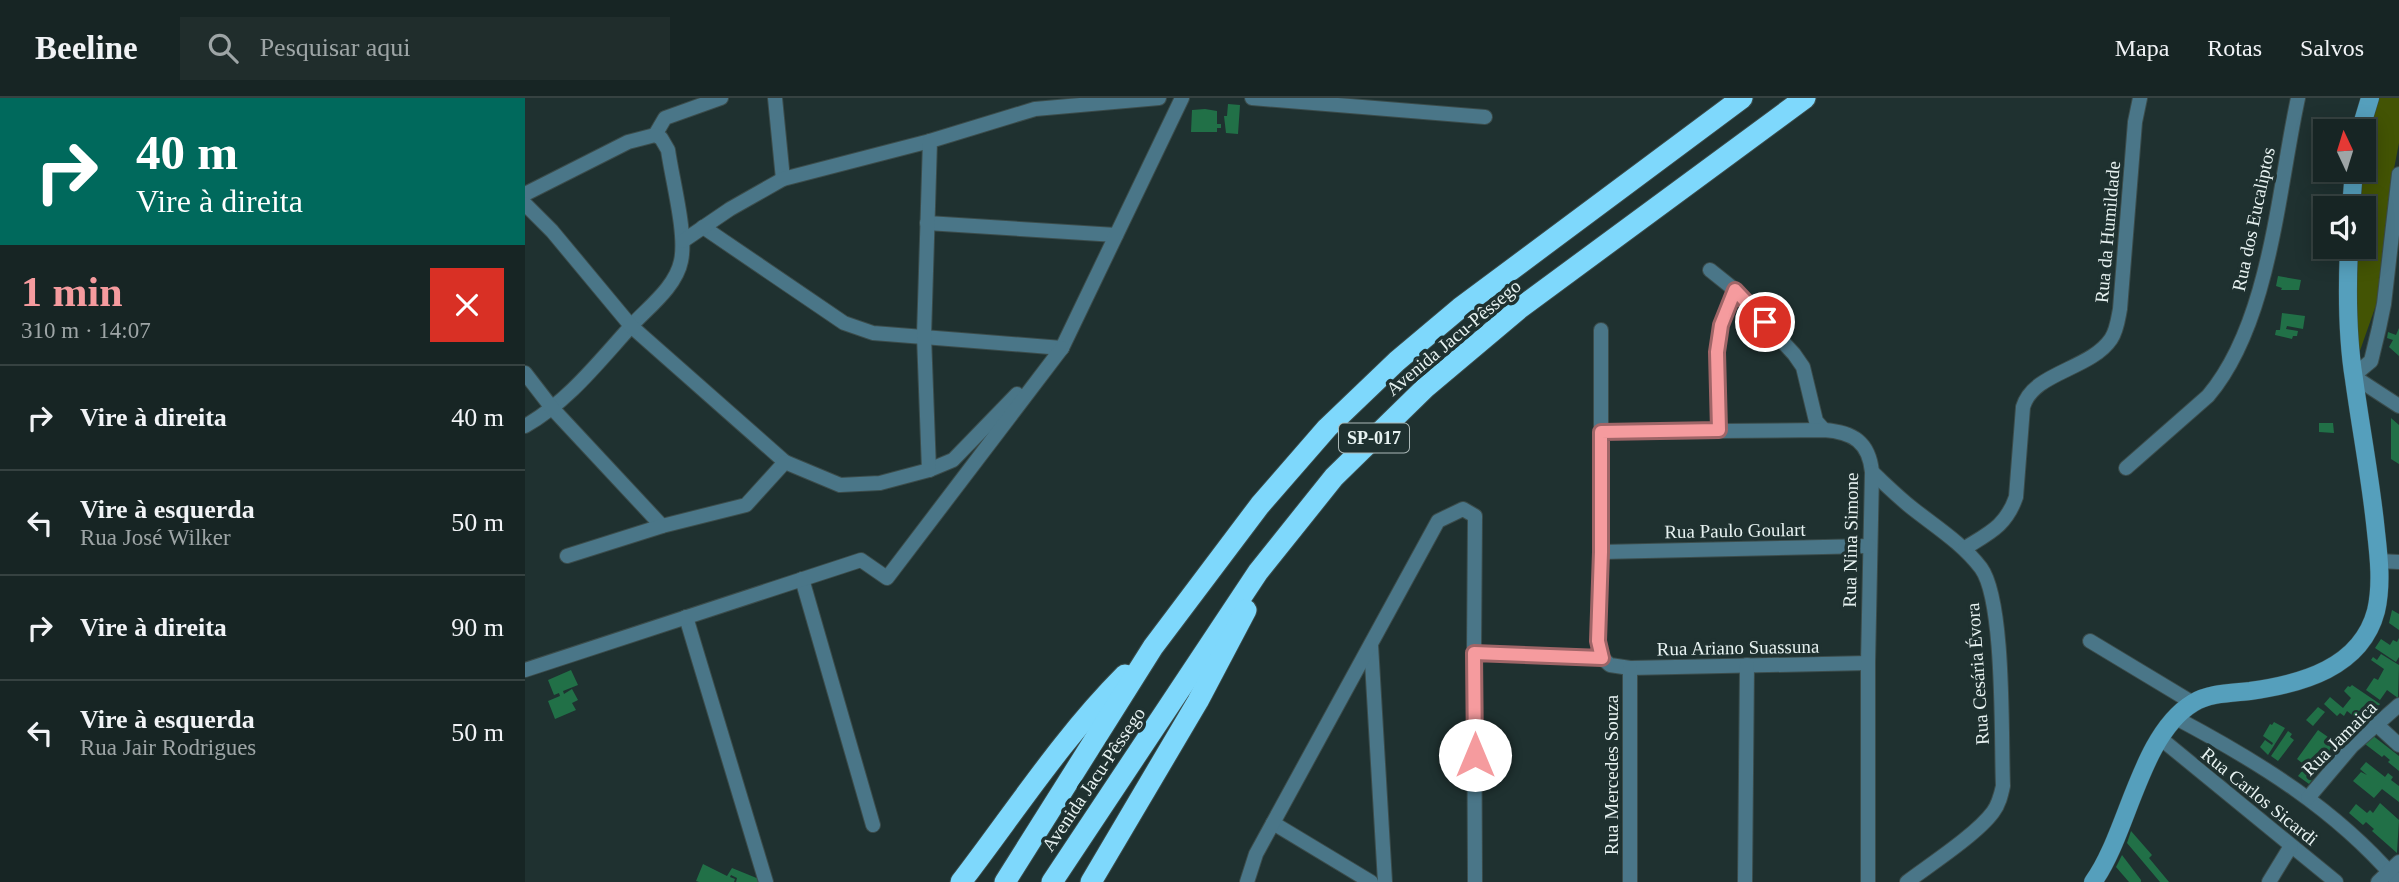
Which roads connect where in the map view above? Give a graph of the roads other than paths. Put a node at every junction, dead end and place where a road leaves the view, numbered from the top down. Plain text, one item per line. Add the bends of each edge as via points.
1 (721, 98) edge
2 (775, 98) edge
3 (1159, 98) edge
4 (1182, 98) edge
5 (1252, 98) edge
6 (1742, 98) edge
7 (1805, 98) edge
8 (2140, 98) edge
9 (2298, 98) edge
10 (2369, 98) edge
11 (1100, 101) edge
12 (1485, 117) dead end
13 (2363, 119) edge
14 (655, 135) junction
15 (930, 141) junction
16 (2399, 174) edge
17 (783, 179) junction
18 (525, 194) edge
19 (525, 204) edge
20 (927, 223) junction
21 (703, 227) junction
22 (1116, 235) junction
23 (683, 241) junction
24 (2348, 259) edge
25 (1710, 270) dead end
26 (1735, 290) junction
27 (2392, 305) edge
28 (632, 326) junction
29 (1601, 330) dead end
30 (924, 336) junction
31 (1062, 348) junction
32 (525, 373) edge
33 (2353, 376) junction
34 (2399, 407) edge
35 (552, 408) junction
36 (525, 426) edge
37 (1719, 430) junction
38 (1824, 430) junction
39 (1601, 432) junction
40 (785, 462) junction
41 (2126, 468) dead end
42 (929, 470) junction
43 (1872, 472) junction
44 (662, 526) junction
45 (1869, 546) junction
46 (1965, 548) junction
47 (1601, 552) junction
48 (567, 556) dead end
49 (2379, 561) junction
50 (2399, 562) edge
51 (1258, 572) junction
52 (801, 579) junction
53 (685, 617) junction
54 (2090, 641) dead end
55 (1371, 643) junction
56 (1153, 647) junction
57 (1474, 653) junction
58 (1606, 662) junction
59 (1868, 663) junction
60 (1747, 665) junction
61 (1630, 668) junction
62 (525, 670) edge
63 (2193, 703) junction
64 (2399, 705) edge
65 (2176, 718) junction
66 (2376, 724) junction
67 (2160, 738) junction
68 (2399, 745) edge
69 (2308, 798) junction
70 (1273, 823) junction
71 (873, 825) dead end
72 (2291, 846) junction
73 (2395, 872) edge
74 (766, 882) edge
75 (961, 882) edge
76 (1005, 882) edge
77 (1052, 882) edge
78 (1091, 882) edge
79 (1247, 882) edge
80 (1371, 882) edge
81 (1385, 882) edge
82 (1475, 882) edge
83 (1630, 882) edge
84 (1745, 882) edge
85 (1868, 882) edge
86 (1907, 882) edge
87 (2093, 882) edge
88 (2269, 882) edge
89 (2336, 882) edge
90 (2378, 882) edge

1 - 14 street via 665,118
2 - 17 street
3 - 11 street
4 - 22 street
5 - 12 street
6 - 56 highway, Avenida Jacu-Pêssego / SP-017 via 1525,258 1397,361 1327,428 1260,505
7 - 51 highway, Avenida Jacu-Pêssego / SP-017 via 1520,308 1425,388 1334,477
8 - 46 street, Rua da Humildade via 2117,326 2099,351 2026,397 2012,509 1997,528
9 - 41 street, Rua dos Eucaliptos via 2275,228 2234,355 2208,396
10 - 13 main road
11 - 15 street via 1035,109
14 - 18 street via 628,142
14 - 23 street via 668,150
15 - 17 street
15 - 20 street
16 - 27 street
17 - 21 street
19 - 28 street
20 - 22 street
20 - 30 street
21 - 23 street
21 - 30 street via 844,323 873,333
22 - 31 street
23 - 28 street via 683,257 674,280
24 - 33 main road
25 - 26 street
26 - 37 street via 1721,325 1717,352
26 - 38 street via 1803,367 1817,421
27 - 33 street via 2371,361
28 - 35 street
28 - 40 street
29 - 39 street
30 - 31 street
30 - 42 street
31 - 42 street via 953,460
31 - 52 street via 887,578 861,560
32 - 35 street
33 - 34 street
33 - 49 main road
35 - 36 street
35 - 44 street
37 - 38 street
37 - 39 street
38 - 43 street, Rua Nina Simone via 1847,435 1867,448
39 - 47 street
40 - 42 street via 840,485 880,483
40 - 44 street via 746,505
43 - 45 street, Rua Nina Simone
43 - 46 street, Rua Cesária Évora
44 - 48 street
45 - 47 street, Rua Paulo Goulart
45 - 59 street, Rua Nina Simone
46 - 86 street, Rua Cesária Évora via 1983,570 1994,605 2003,786 1993,812
47 - 58 street via 1598,641
49 - 50 street
49 - 63 main road via 2375,611 2366,634 2347,658 2327,671 2278,687
51 - 77 highway, Avenida Jacu-Pêssego / SP-017
51 - 78 highway via 1233,638
52 - 53 street
52 - 71 street
53 - 62 street
53 - 74 street
54 - 63 street
55 - 57 street via 1438,521 1463,509 1475,516
55 - 70 street
55 - 81 street
56 - 75 highway via 1105,695
56 - 76 highway, Avenida Jacu-Pêssego / SP-017
57 - 58 street, Rua Ariano Suassuna
57 - 82 street
58 - 61 street, Rua Ariano Suassuna
59 - 60 street, Rua Ariano Suassuna
59 - 85 street, Rua Nina Simone
60 - 61 street, Rua Ariano Suassuna
60 - 84 street
61 - 83 street, Rua Mercedes Souza
63 - 65 main road
64 - 66 street, Rua Jamaica
65 - 67 main road
65 - 69 street via 2252,758
66 - 68 street
66 - 69 street, Rua Jamaica
67 - 72 street, Rua Carlos Sicardi
67 - 87 main road
69 - 73 street
70 - 79 street
70 - 80 street
72 - 88 street
72 - 89 street, Rua Carlos Sicardi
73 - 90 street

